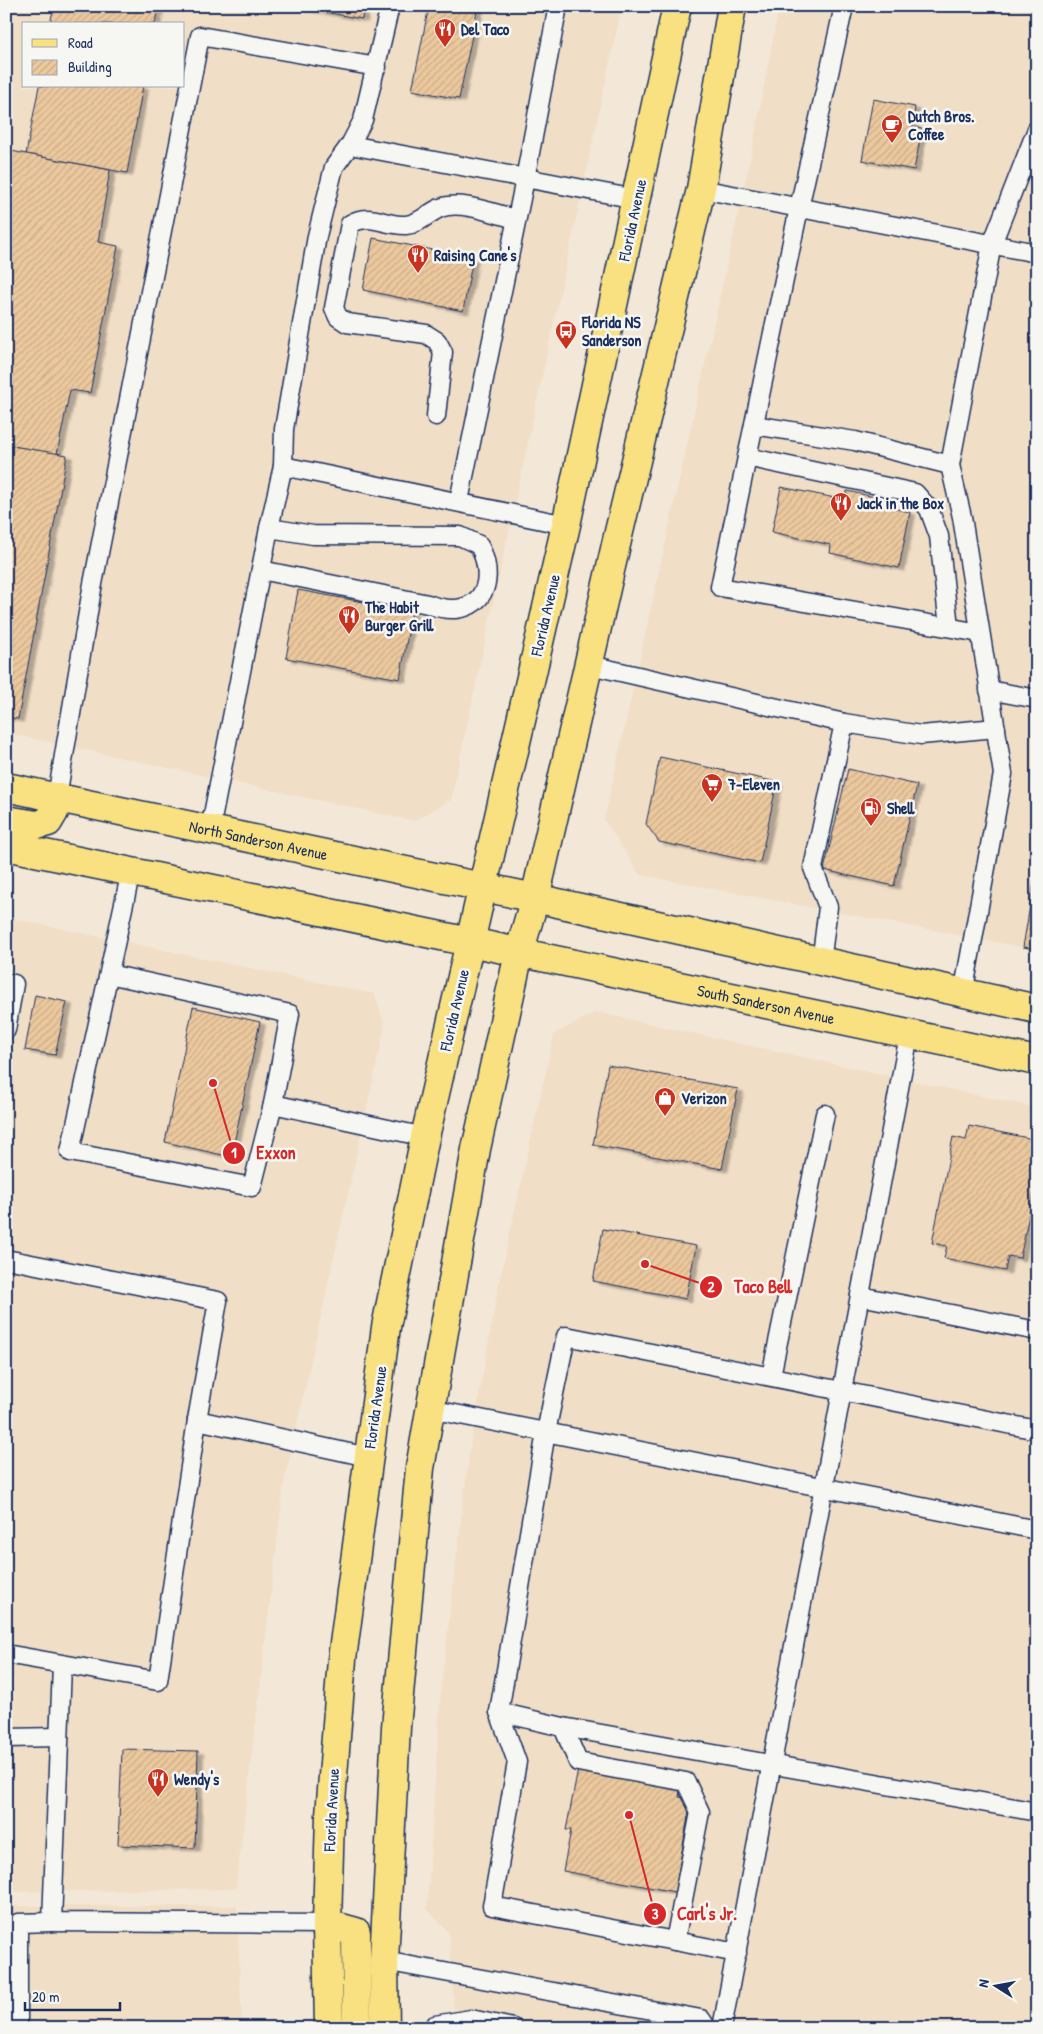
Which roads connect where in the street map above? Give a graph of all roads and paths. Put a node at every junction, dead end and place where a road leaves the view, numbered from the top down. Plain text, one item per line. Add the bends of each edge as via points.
1 (390, 6) edge
2 (558, 6) edge
3 (677, 6) edge
4 (732, 6) edge
5 (844, 6) edge
6 (378, 68) junction
7 (1037, 129) edge
8 (350, 145) junction
9 (525, 179) junction
10 (701, 189) junction
11 (636, 199) junction
12 (799, 208) junction
13 (516, 219) junction
14 (992, 244) junction
15 (1037, 253) edge
16 (436, 416) dead end
17 (754, 425) junction
18 (747, 457) junction
19 (950, 465) junction
20 (283, 466) junction
21 (459, 501) junction
22 (566, 524) junction
23 (269, 528) junction
24 (261, 570) junction
25 (949, 628) junction
26 (980, 633) junction
27 (590, 665) junction
28 (988, 690) junction
29 (1037, 699) edge
30 (844, 723) junction
31 (996, 728) junction
32 (6, 787) edge
33 (57, 797) junction
34 (6, 820) edge
35 (210, 830) junction
36 (6, 846) edge
37 (131, 871) junction
38 (496, 890) junction
39 (535, 898) junction
40 (495, 947) junction
41 (821, 963) junction
42 (109, 974) junction
43 (6, 983) edge
44 (963, 994) junction
45 (1037, 1010) edge
46 (6, 1030) edge
47 (909, 1035) junction
48 (1037, 1047) edge
49 (973, 1048) junction
50 (1037, 1061) edge
51 (273, 1104) junction
52 (825, 1114) dead end
53 (425, 1137) junction
54 (6, 1259) edge
55 (860, 1296) junction
56 (1037, 1331) edge
57 (771, 1376) junction
58 (842, 1390) junction
59 (430, 1410) junction
60 (197, 1420) junction
61 (1037, 1430) edge
62 (546, 1432) junction
63 (368, 1457) junction
64 (825, 1486) junction
65 (1037, 1530) edge
66 (6, 1654) edge
67 (62, 1666) junction
68 (499, 1712) junction
69 (564, 1727) junction
70 (59, 1737) junction
71 (6, 1738) edge
72 (772, 1764) junction
73 (1037, 1812) edge
74 (52, 1922) junction
75 (12, 1923) edge
76 (327, 1924) junction
77 (675, 1941) junction
78 (737, 1952) junction
79 (384, 1961) junction
80 (18, 2028) edge
81 (329, 2028) edge
82 (357, 2028) edge
83 (385, 2028) edge
84 (432, 2028) edge
85 (513, 2028) edge
86 (707, 2028) edge
87 (722, 2028) edge

1 - 6 lane
2 - 9 lane
3 - 11 main road, Florida Avenue
4 - 10 main road, Florida Avenue
5 - 12 lane
6 - 8 lane via 364,120
6 - 33 lane via 200,36 92,589
7 - 14 lane
8 - 9 lane
8 - 20 lane via 334,167 317,236 284,429
9 - 11 lane
9 - 13 lane
10 - 12 lane
10 - 27 main road, Florida Avenue
11 - 22 main road, Florida Avenue
12 - 14 lane
12 - 17 lane
13 - 16 lane via 461,206 441,208 419,222 405,225 361,218 350,224 334,308 338,317 347,323 426,334 437,341 443,352
13 - 21 lane
14 - 15 lane
14 - 19 lane
17 - 18 lane
17 - 19 lane via 855,441
18 - 25 lane via 915,493 929,510 939,536
18 - 25 lane via 720,587
19 - 26 lane via 962,517
20 - 21 lane
20 - 23 lane
21 - 22 lane
22 - 38 main road, Florida Avenue
23 - 24 lane
23 - 24 lane via 313,535 460,536 479,545 488,570 488,584 480,598 455,610
24 - 35 lane
25 - 26 lane
26 - 28 lane
27 - 30 lane
27 - 39 main road, Florida Avenue
28 - 29 lane
28 - 31 lane
30 - 31 lane via 921,735
30 - 41 lane via 813,868 828,907
31 - 44 lane via 1003,774
32 - 33 main road, North Sanderson Avenue
33 - 34 main road via 48,822 37,825
33 - 35 main road, North Sanderson Avenue
35 - 38 main road, North Sanderson Avenue
36 - 37 main road
37 - 40 main road
37 - 42 lane
38 - 39 main road
38 - 40 main road, Florida Avenue
39 - 40 main road, Florida Avenue
39 - 41 main road
40 - 47 main road, South Sanderson Avenue
40 - 53 main road, Florida Avenue
40 - 59 main road, Florida Avenue via 476,1149
41 - 44 main road
42 - 51 lane via 290,1014
42 - 51 lane via 70,1152 252,1187
43 - 46 lane via 14,984
44 - 45 main road
47 - 49 main road, South Sanderson Avenue
47 - 55 lane
48 - 49 main road
49 - 50 main road, South Sanderson Avenue
51 - 53 lane
52 - 57 lane
53 - 63 main road, Florida Avenue via 386,1327
54 - 60 lane via 218,1301
55 - 56 lane
55 - 58 lane
57 - 58 lane
57 - 62 lane via 566,1336
58 - 61 lane
58 - 64 lane
59 - 62 lane
59 - 79 main road, Florida Avenue via 420,1468 396,1727
60 - 63 lane
60 - 67 lane via 158,1681
62 - 64 lane
62 - 68 lane
63 - 76 main road, Florida Avenue via 342,1659 330,1815
64 - 65 lane
64 - 72 lane
66 - 67 lane
67 - 70 lane
68 - 69 lane
68 - 77 lane via 518,1762 492,1906
69 - 72 lane
69 - 77 lane via 578,1762 686,1782 694,1796 700,1812
70 - 71 lane
70 - 74 lane
72 - 73 lane
72 - 78 lane
74 - 75 lane
74 - 76 lane
75 - 80 lane
76 - 81 main road, Florida Avenue
76 - 82 main road via 356,1932
77 - 78 lane
78 - 87 lane
79 - 83 main road, Florida Avenue
79 - 86 lane via 701,2019
84 - 85 lane via 471,2019

